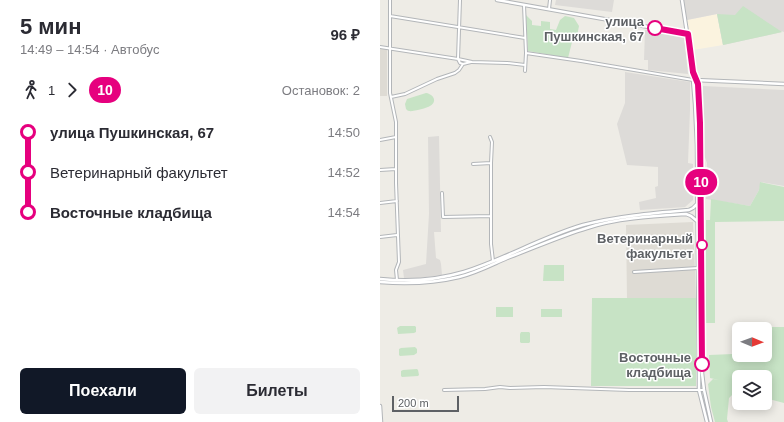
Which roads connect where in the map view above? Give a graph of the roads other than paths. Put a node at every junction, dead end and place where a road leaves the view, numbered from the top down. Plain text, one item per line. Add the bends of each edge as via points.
1 (390, 0) edge
2 (460, 0) edge
3 (497, 0) edge
4 (550, 0) edge
5 (682, 0) edge
6 (524, 5) junction
7 (549, 9) junction
8 (390, 16) junction
9 (459, 27) junction
10 (688, 34) junction
11 (525, 38) junction
12 (380, 48) edge
13 (390, 49) junction
14 (526, 52) junction
15 (458, 59) junction
16 (472, 62) junction
17 (463, 64) junction
18 (525, 65) junction
19 (525, 71) dead end
20 (693, 72) junction
21 (693, 80) junction
22 (697, 81) junction
23 (784, 84) edge
24 (390, 97) junction
25 (490, 137) dead end
26 (396, 138) junction
27 (380, 140) edge
28 (491, 163) junction
29 (473, 164) dead end
30 (396, 169) junction
31 (380, 170) edge
32 (442, 193) dead end
33 (397, 202) junction
34 (380, 203) edge
35 (697, 204) junction
36 (701, 209) junction
37 (689, 210) junction
38 (698, 213) junction
39 (688, 214) junction
40 (491, 216) junction
41 (701, 218) junction
42 (698, 221) junction
43 (397, 235) junction
44 (380, 236) edge
45 (558, 236) junction
46 (493, 261) junction
47 (698, 268) junction
48 (634, 272) dead end
49 (380, 279) edge
50 (397, 280) junction
51 (380, 282) edge
52 (444, 390) dead end
53 (700, 390) junction
54 (704, 390) junction
55 (380, 406) edge
56 (381, 422) edge
57 (706, 422) edge
58 (711, 422) edge

1 - 8 street
2 - 9 street
3 - 6 main road
4 - 7 street
5 - 10 main road
6 - 7 main road
6 - 11 street
7 - 10 main road
8 - 9 street
8 - 13 street
9 - 11 street
9 - 15 street
10 - 20 main road
11 - 14 street
12 - 13 street
13 - 15 street
13 - 24 street
14 - 18 street
14 - 21 street
15 - 16 street
15 - 17 street
16 - 17 street
16 - 18 street
17 - 24 street via 455,73 405,94
18 - 19 street
20 - 21 main road
20 - 22 main road
21 - 22 main road
21 - 35 main road via 697,138
22 - 23 main road
22 - 36 main road
24 - 26 street via 396,122
25 - 28 street
26 - 27 street
26 - 30 street
28 - 29 street
28 - 40 street
30 - 31 street
30 - 33 street
32 - 40 street via 443,217
33 - 34 street
33 - 43 street
35 - 37 main road
35 - 38 main road
36 - 38 main road
36 - 41 main road
37 - 38 main road
37 - 45 main road via 614,218 583,225
38 - 39 main road
38 - 41 main road
38 - 42 main road
39 - 42 main road
39 - 45 main road via 618,221
40 - 46 street
41 - 54 main road
42 - 47 main road
43 - 44 street
43 - 50 street
45 - 46 main road
45 - 51 main road via 457,277 430,282
46 - 50 main road via 464,272 436,278
47 - 48 street
47 - 53 main road
49 - 50 main road
52 - 53 street via 500,387
53 - 54 street
53 - 57 main road
54 - 58 main road
55 - 56 main road

